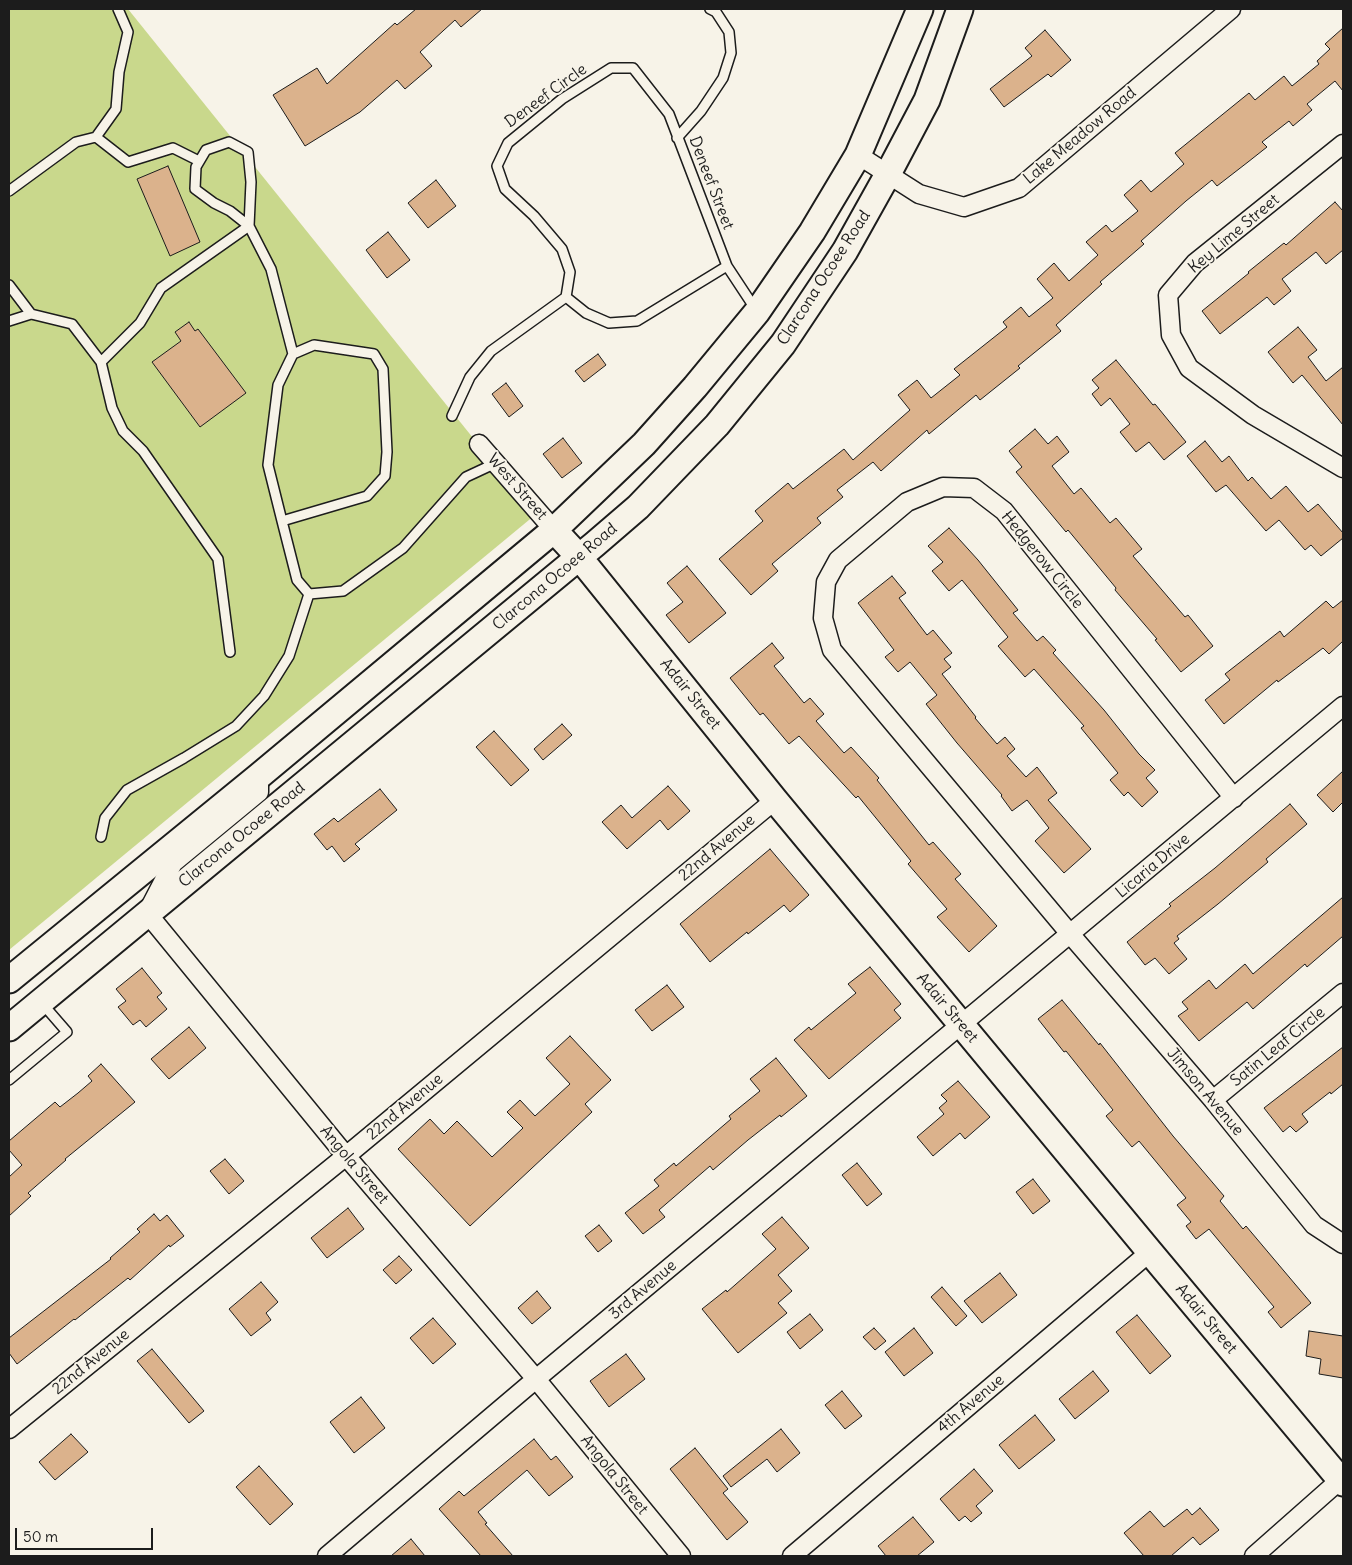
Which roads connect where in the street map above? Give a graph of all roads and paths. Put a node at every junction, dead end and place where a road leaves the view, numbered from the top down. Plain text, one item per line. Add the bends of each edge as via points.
1 (118, 9) edge
2 (710, 9) edge
3 (920, 9) edge
4 (960, 9) edge
5 (1231, 9) edge
6 (633, 68) joint
7 (96, 137) junction
8 (677, 138) junction
9 (1343, 144) edge
10 (858, 155) junction
11 (199, 161) junction
12 (888, 174) junction
13 (9, 190) edge
14 (249, 226) junction
15 (727, 266) junction
16 (9, 285) edge
17 (566, 297) junction
18 (758, 312) junction
19 (31, 314) junction
20 (9, 321) edge
21 (293, 354) junction
22 (102, 362) junction
23 (452, 416) dead end
24 (479, 444) dead end
25 (496, 463) junction
26 (1343, 468) edge
27 (282, 521) junction
28 (554, 530) junction
29 (579, 557) junction
30 (309, 594) junction
31 (230, 652) dead end
32 (1343, 706) edge
33 (259, 776) junction
34 (1234, 798) junction
35 (775, 800) junction
36 (101, 837) dead end
37 (147, 913) junction
38 (1071, 935) junction
39 (9, 980) edge
40 (1343, 993) edge
41 (41, 1001) junction
42 (961, 1025) junction
43 (9, 1028) edge
44 (9, 1080) edge
45 (1213, 1100) junction
46 (346, 1156) junction
47 (1343, 1244) edge
48 (1150, 1252) junction
49 (536, 1379) junction
50 (9, 1429) edge
51 (1342, 1481) edge
52 (327, 1556) edge
53 (681, 1556) edge
54 (792, 1556) edge
55 (1254, 1556) edge

1 - 7 lane via 128,32 119,72 116,109
2 - 8 lane via 716,12 728,32 731,53 723,78
3 - 10 street
4 - 12 street, Clarcona Ocoee Road via 927,100
5 - 12 street, Lake Meadow Road via 1019,188 964,207 919,194
6 - 8 lane, Deneef Street via 669,114
6 - 17 lane, Deneef Circle via 611,68 562,99 508,143 497,166 505,189 562,249 570,272
7 - 11 lane via 128,162 173,148
7 - 13 lane via 76,142
8 - 15 lane, Deneef Street
9 - 26 street, Key Lime Street via 1195,264 1168,296 1170,335 1189,368 1253,416
10 - 12 street, Lake Meadow Road
10 - 18 street via 812,232
11 - 14 lane via 195,189
11 - 14 lane via 206,150 229,142 248,152 251,182
12 - 29 street, Clarcona Ocoee Road via 845,251 783,344 716,425 638,508
14 - 21 lane via 271,270
14 - 22 lane via 161,288 140,323
15 - 17 lane via 637,321 609,323 586,313
15 - 18 lane, Deneef Street
16 - 19 lane
17 - 23 lane via 491,351 470,377
18 - 28 street via 644,444
19 - 20 lane
19 - 22 lane via 72,324
21 - 27 lane via 278,385 268,466
21 - 27 lane via 314,344 374,354 383,369 387,452 385,476 367,496
22 - 31 lane via 112,408 123,431 143,451 218,559
24 - 25 street, West Street
25 - 28 street, West Street
25 - 30 lane via 466,477 402,548 343,590
27 - 30 lane via 297,580
28 - 29 street, Adair Street
28 - 33 street
29 - 35 street, Adair Street
29 - 37 street, Clarcona Ocoee Road
30 - 36 lane via 289,656 264,696 236,726 126,790 105,818
32 - 34 street, Licaria Drive
33 - 37 street via 259,792 173,863
33 - 39 street
34 - 38 street, Licaria Drive
34 - 38 street, Hedgerow Circle via 1004,510 974,488 942,487 907,502 872,531 838,560 826,582 823,618 832,650
35 - 42 street, Adair Street
35 - 46 street, 22nd Avenue
37 - 41 street, Clarcona Ocoee Road
37 - 46 street, Angola Street
38 - 42 street, Licaria Drive
38 - 45 street, Jimson Avenue
40 - 45 street, Satin Leaf Circle
41 - 43 street, Clarcona Ocoee Road
41 - 44 lane via 67,1032
42 - 48 street, Adair Street
42 - 49 street, 3rd Avenue
45 - 47 street, Jimson Avenue via 1314,1225
46 - 49 street, Angola Street
46 - 50 street, 22nd Avenue
48 - 51 street, Adair Street
48 - 54 street, 4th Avenue
49 - 52 street, 3rd Avenue
49 - 53 street, Angola Street
51 - 55 street

